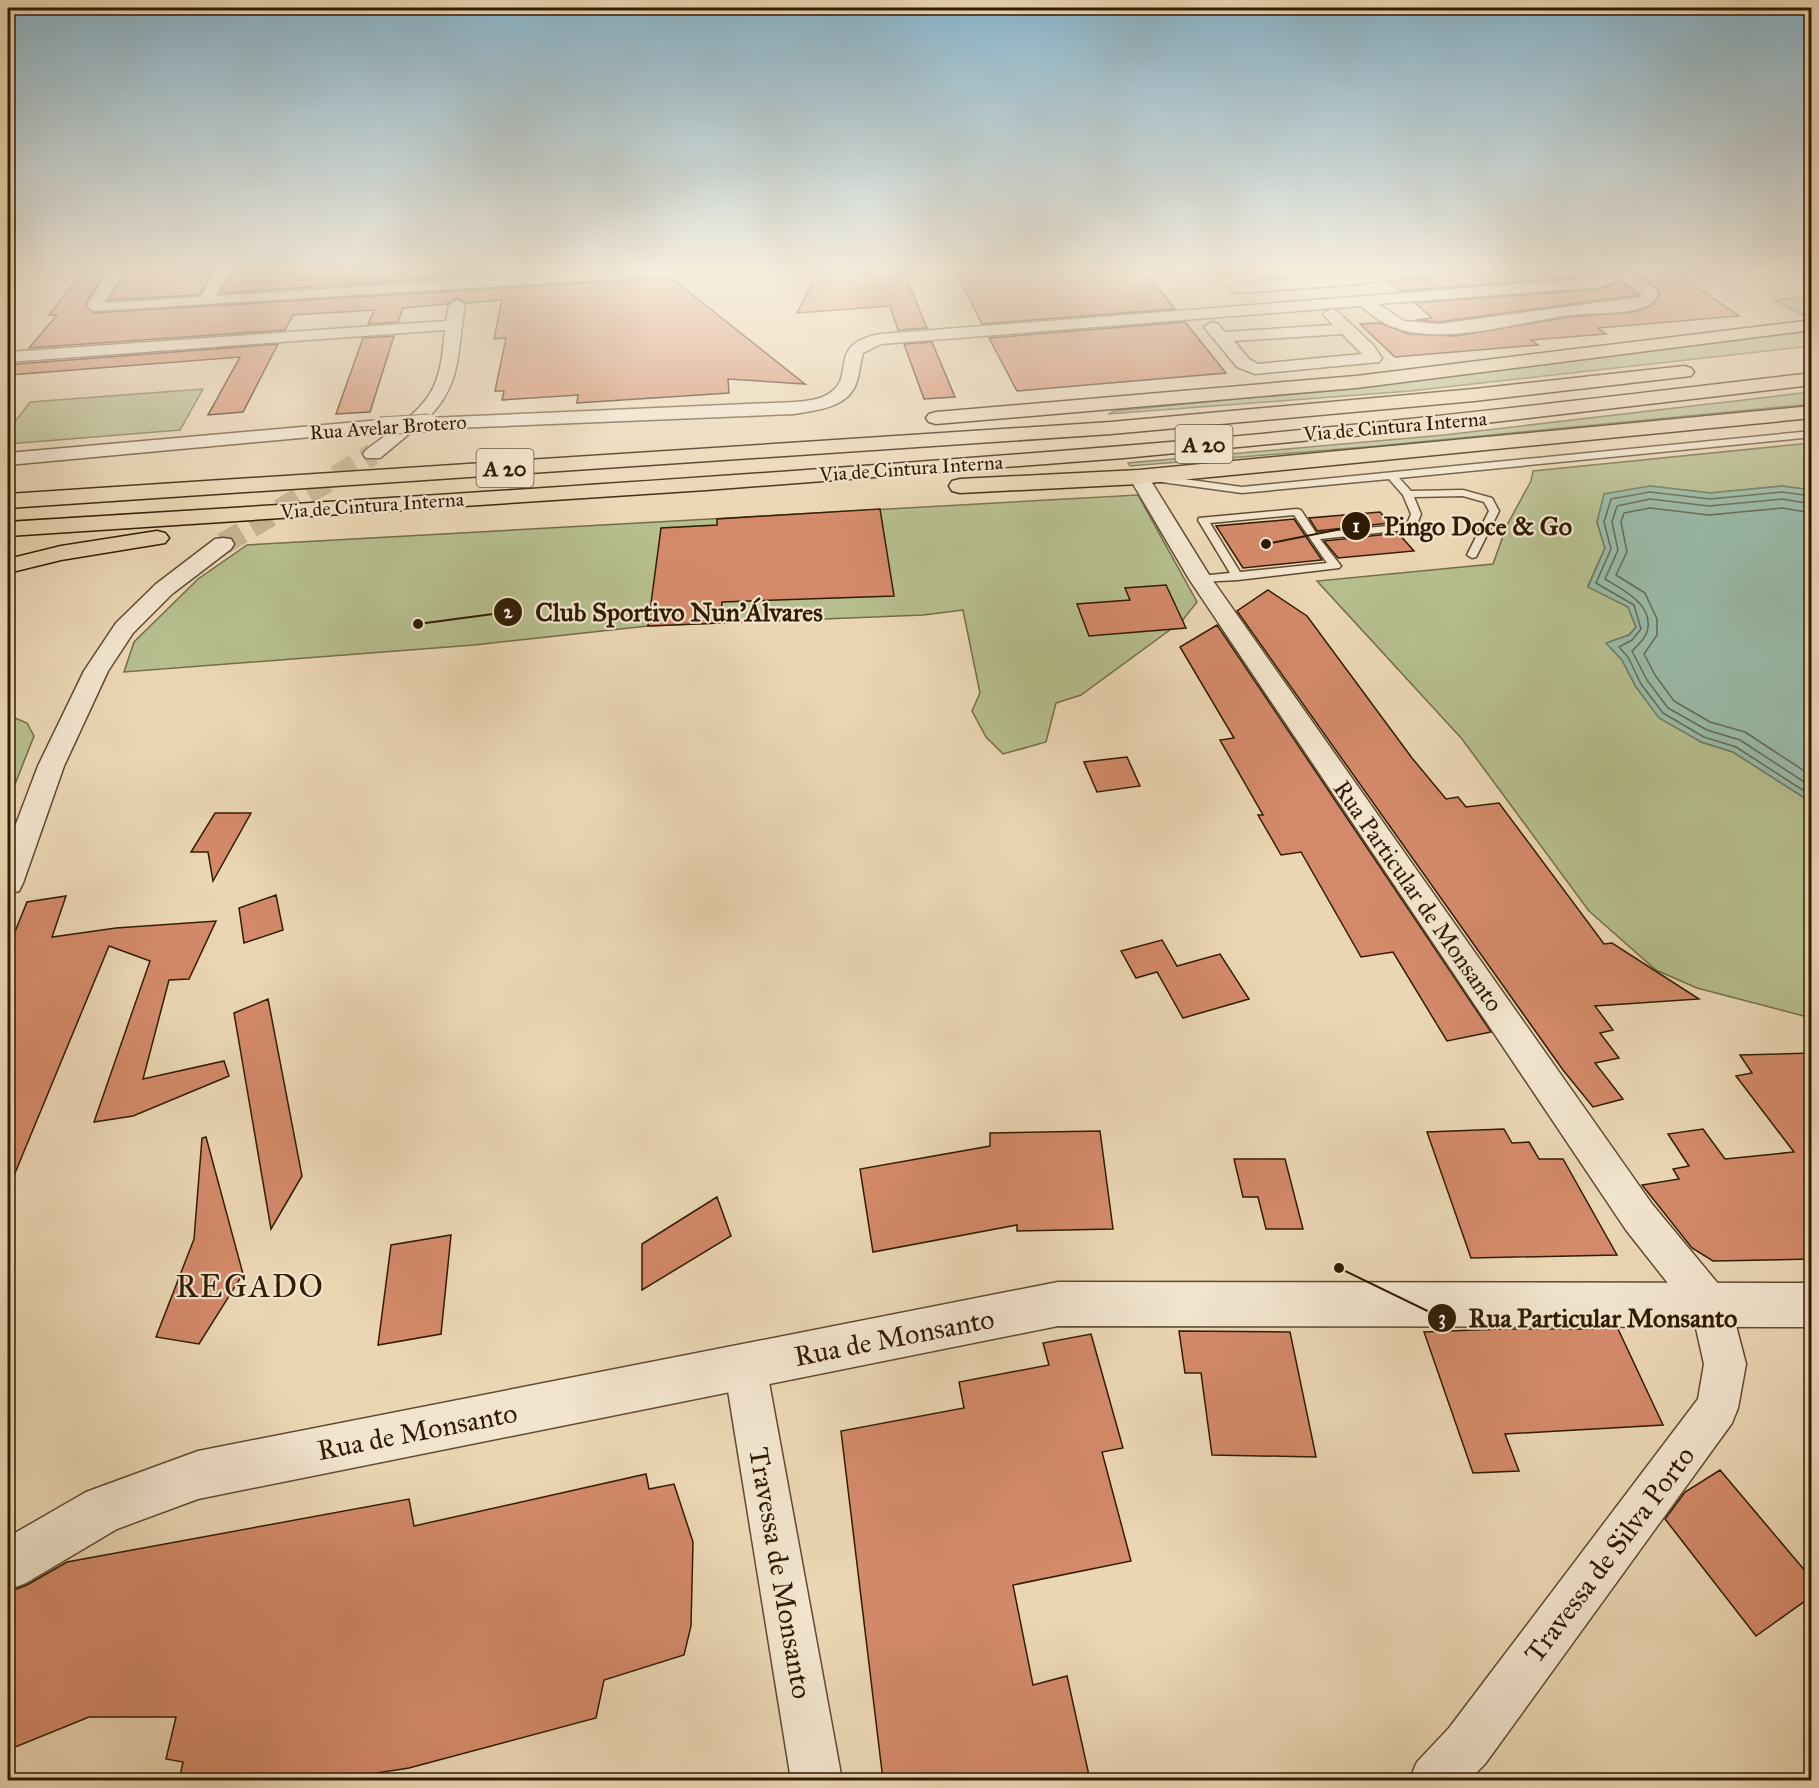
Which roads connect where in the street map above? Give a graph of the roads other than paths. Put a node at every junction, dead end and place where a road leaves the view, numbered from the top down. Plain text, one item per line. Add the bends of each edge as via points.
1 (58, 353) edge
2 (449, 353) edge
3 (855, 353) edge
4 (1235, 353) edge
5 (1370, 353) edge
6 (1588, 353) edge
7 (8, 357) edge
8 (1707, 369) dead end
9 (1812, 379) edge
10 (1812, 412) edge
11 (915, 420) dead end
12 (892, 423) dead end
13 (1812, 434) edge
14 (373, 454) tunnel mouth
15 (8, 459) edge
16 (630, 460) junction
17 (1391, 475) junction
18 (1139, 477) junction
19 (8, 490) edge
20 (594, 491) junction
21 (1408, 494) junction
22 (99, 495) junction
23 (8, 501) edge
24 (327, 507) junction
25 (8, 529) edge
26 (1313, 537) junction
27 (223, 544) tunnel mouth
28 (1472, 555) dead end
29 (1348, 565) dead end
30 (8, 566) edge
31 (1335, 566) junction
32 (1238, 577) junction
33 (1200, 579) junction
34 (8, 883) edge
35 (1812, 1305) edge
36 (1711, 1306) junction
37 (745, 1366) junction
38 (8, 1565) edge
39 (818, 1780) edge
40 (1435, 1780) edge

1 - 7 street
2 - 14 street via 440,392
3 - 15 street, Rua Avelar Brotero, bridge via 846,389 836,399 816,405 380,426
4 - 5 street via 1255,369 1355,361 1373,358
6 - 11 highway via 1356,382
8 - 16 highway, Via de Cintura Interna / A 20 via 1111,428
9 - 20 highway, Via de Cintura Interna / A 20 via 1503,416 1137,451
10 - 18 highway
12 - 16 highway
13 - 17 lane
16 - 22 highway, Via de Cintura Interna / A 20
17 - 18 lane via 1242,490
17 - 21 lane
18 - 20 highway via 634,502
18 - 33 street, Rua Particular de Monsanto
19 - 22 highway
20 - 24 highway, Via de Cintura Interna / A 20
21 - 26 lane via 1416,514 1411,527
21 - 28 lane via 1463,493 1488,500 1494,511
22 - 23 highway, Via de Cintura Interna / A 20
24 - 25 highway, Via de Cintura Interna / A 20
24 - 30 highway
26 - 31 lane
26 - 32 lane via 1297,512 1203,520
27 - 34 street via 164,589 124,628 96,670 51,766
29 - 31 lane
31 - 32 lane
32 - 33 lane
33 - 36 street, Rua Particular de Monsanto via 1639,1217
35 - 36 street, Rua de Monsanto
36 - 37 street, Rua de Monsanto via 1058,1304
36 - 40 street, Travessa de Silva Porto via 1725,1364 1717,1408 1467,1746
37 - 38 street, Rua de Monsanto via 198,1474 103,1509
37 - 39 street, Travessa de Monsanto

